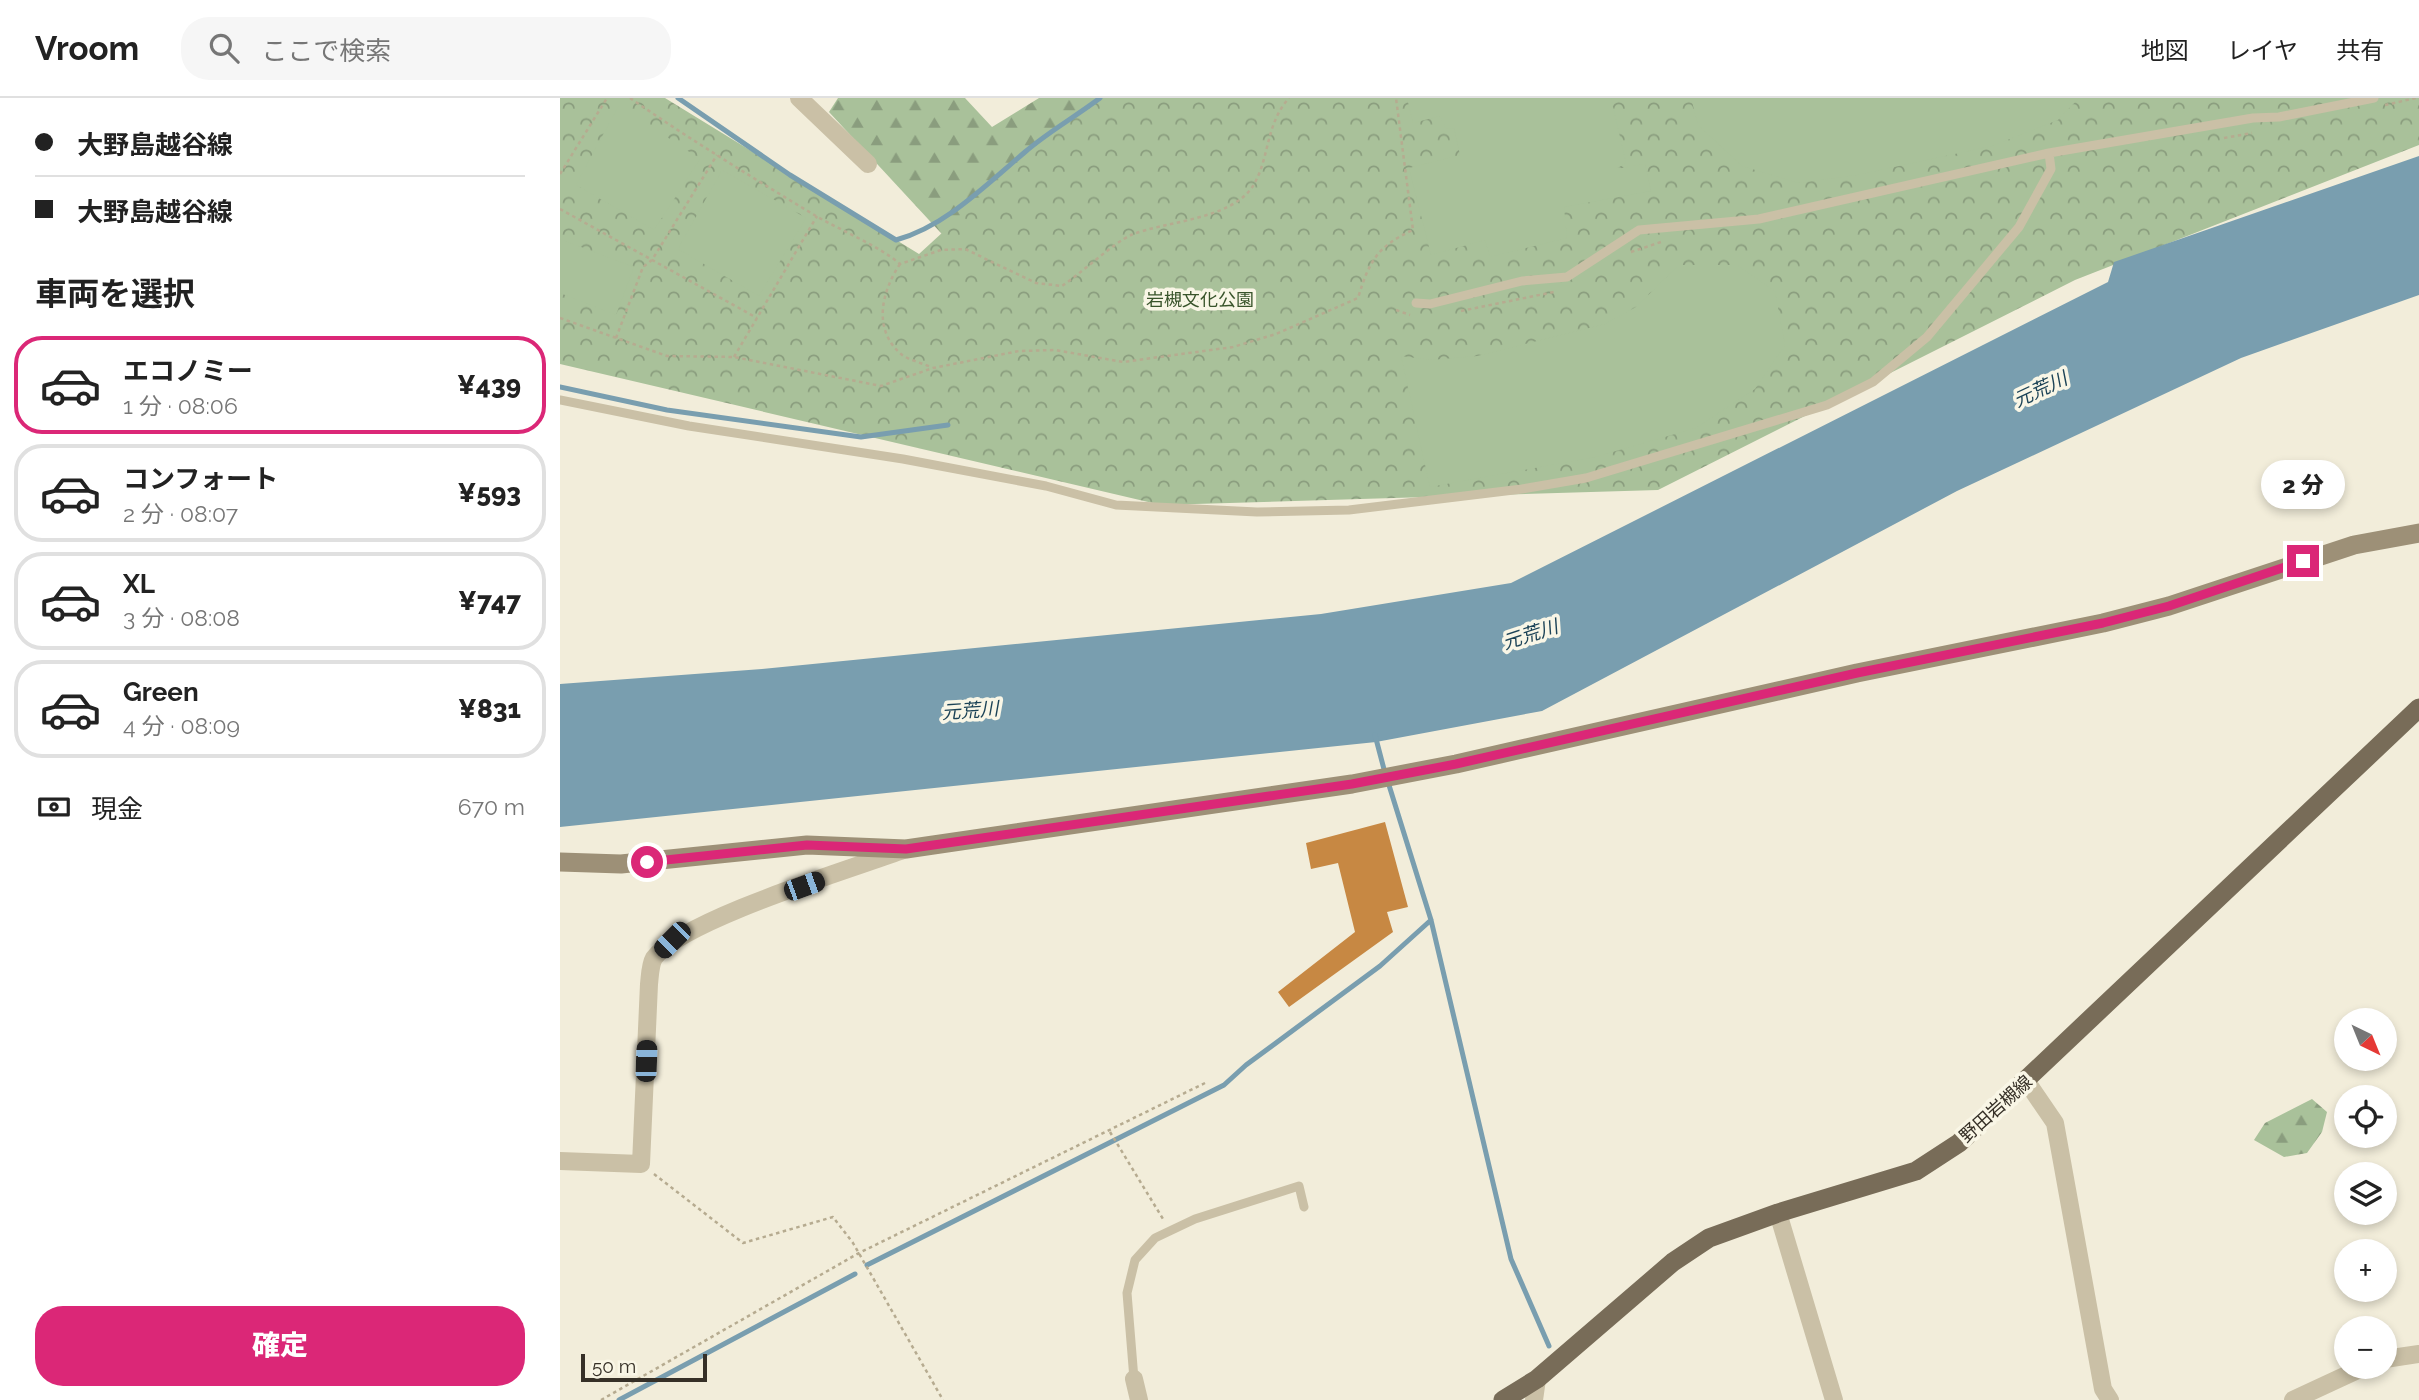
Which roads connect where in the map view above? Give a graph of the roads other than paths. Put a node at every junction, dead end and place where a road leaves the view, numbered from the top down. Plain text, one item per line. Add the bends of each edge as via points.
1 (799, 98) edge
2 (2374, 98) edge
3 (2049, 153) junction
4 (868, 164) dead end
5 (1416, 303) dead end
6 (560, 400) edge
7 (2419, 533) edge
8 (2419, 708) edge
9 (906, 849) junction
10 (560, 862) edge
11 (2027, 1082) junction
12 (560, 1161) edge
13 (1304, 1207) dead end
14 (1778, 1213) junction
15 (2419, 1353) edge
16 (2397, 1357) edge
17 (1134, 1379) joint
18 (2338, 1379) edge
19 (1537, 1380) junction
20 (1139, 1400) edge
21 (1503, 1400) edge
22 (1534, 1400) edge
23 (1834, 1400) edge
24 (2110, 1400) edge
25 (2293, 1400) edge

1 - 4 street
2 - 3 lane
3 - 5 lane via 1759,219 1639,230 1567,276
3 - 6 lane via 2051,169 2020,227 1927,337 1873,382 1827,405 1586,478 1535,487 1349,510 1257,512 1116,505 1046,486
7 - 9 main road via 2354,545 2103,623 1857,673 1456,764 1352,784
8 - 11 main road, 野田岩槻線
9 - 10 main road via 807,845 621,864
9 - 12 street via 727,914 672,940 653,960 649,984 641,1164
11 - 14 main road, 野田岩槻線 via 1959,1143 1916,1171
11 - 24 street via 2055,1123 2103,1389
13 - 17 lane via 1299,1186 1195,1219 1155,1238 1135,1260 1127,1293
14 - 19 main road, 野田岩槻線 via 1709,1238 1673,1262
14 - 23 street
15 - 16 street
17 - 20 street
18 - 25 street
19 - 21 main road, 野田岩槻線
19 - 22 street

